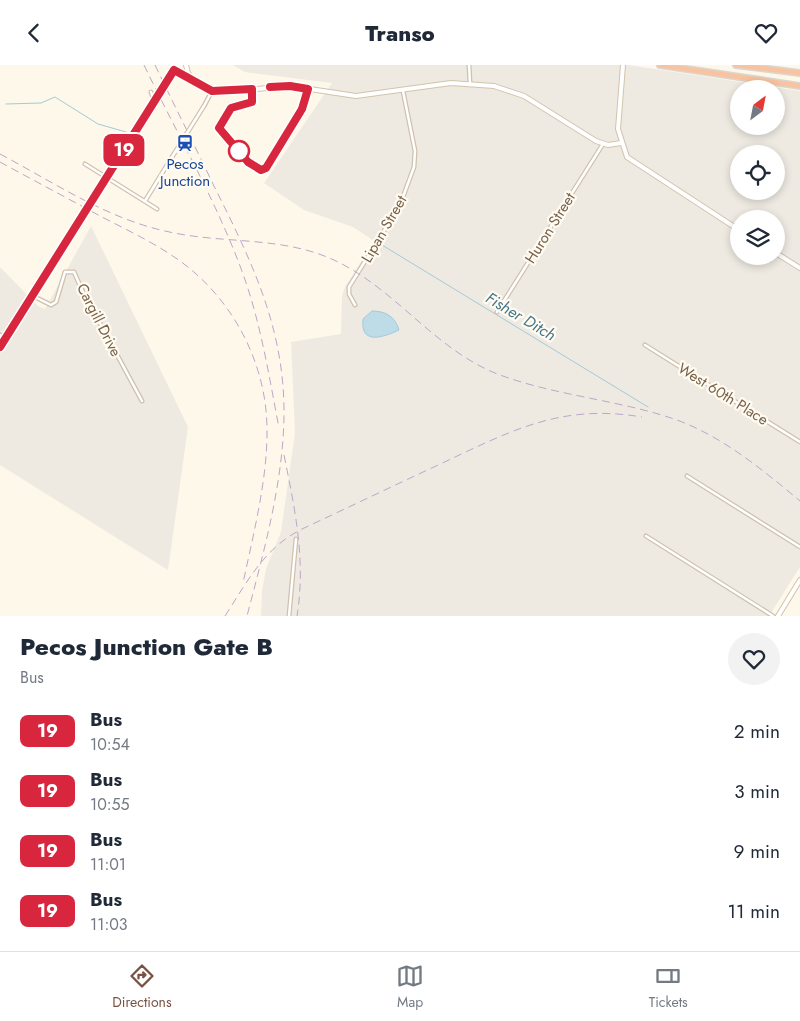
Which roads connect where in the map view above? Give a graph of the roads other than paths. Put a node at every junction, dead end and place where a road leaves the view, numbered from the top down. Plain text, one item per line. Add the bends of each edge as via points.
1 (178, 65) edge
2 (186, 65) edge
3 (469, 65) edge
4 (623, 65) edge
5 (660, 65) edge
6 (736, 65) edge
7 (173, 72) junction
8 (800, 73) edge
9 (470, 83) junction
10 (198, 85) junction
11 (800, 86) edge
12 (212, 91) junction
13 (403, 91) junction
14 (151, 92) dead end
15 (621, 143) junction
16 (603, 144) junction
17 (85, 164) dead end
18 (106, 177) junction
19 (144, 201) junction
20 (157, 209) dead end
21 (730, 224) edge
22 (785, 259) edge
23 (800, 268) edge
24 (33, 295) junction
25 (355, 305) dead end
26 (497, 312) dead end
27 (0, 335) edge
28 (5, 339) junction
29 (645, 345) dead end
30 (0, 347) edge
31 (142, 401) dead end
32 (800, 442) edge
33 (687, 476) dead end
34 (646, 537) dead end
35 (296, 539) dead end
36 (800, 547) edge
37 (800, 580) edge
38 (289, 616) edge
39 (773, 616) edge
40 (778, 616) edge

1 - 7 street
2 - 10 street
3 - 9 street
4 - 15 street via 618,123
5 - 11 highway
6 - 8 highway
7 - 10 street
7 - 24 street, bridge
9 - 13 street via 439,84
9 - 16 street via 505,89 524,97
10 - 12 street
12 - 13 street via 290,86 356,96
12 - 19 street, bridge
13 - 25 street, Lipan Street via 415,161 400,205 350,287 348,294
14 - 18 street via 153,98
15 - 16 street
15 - 21 street via 632,161
16 - 26 street, Huron Street
17 - 18 street
18 - 19 street
19 - 20 street
22 - 23 street
24 - 28 street
24 - 31 street, Cargill Drive via 51,305 56,302 65,272 74,272
27 - 28 street
28 - 30 street
29 - 32 street, West 60th Place
33 - 36 street
34 - 39 street
35 - 38 street
37 - 40 street

